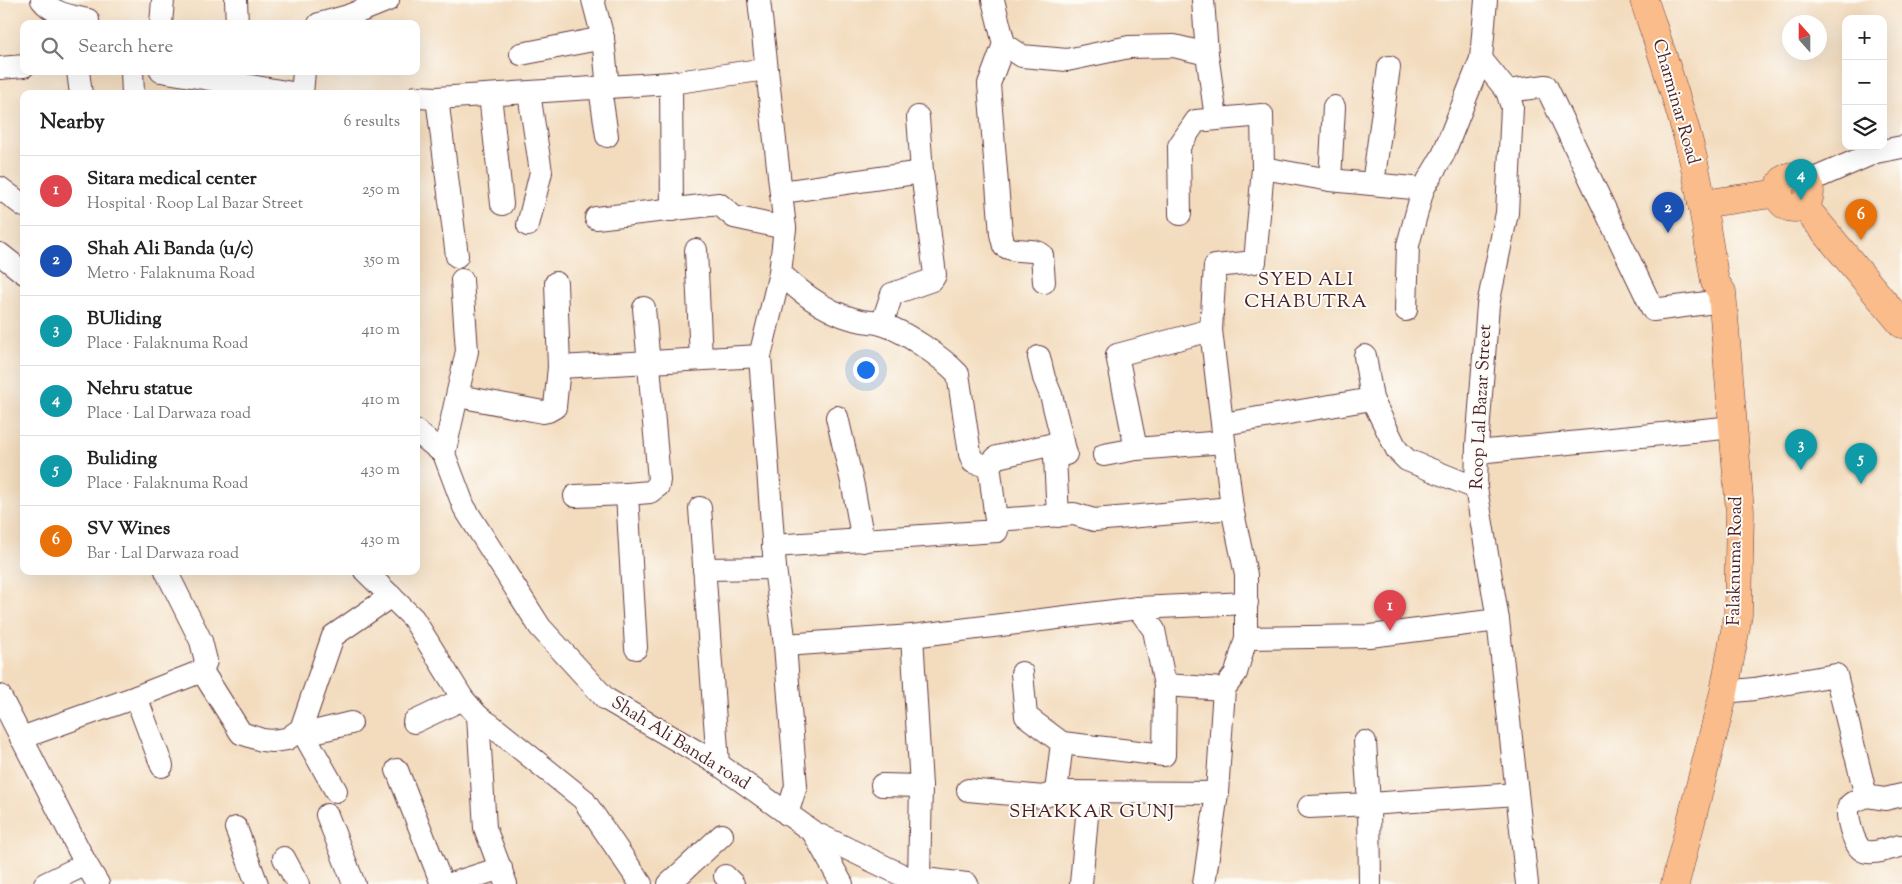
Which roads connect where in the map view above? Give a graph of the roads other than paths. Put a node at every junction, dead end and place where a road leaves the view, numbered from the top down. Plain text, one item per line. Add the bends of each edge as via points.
1 (42, 0) edge
2 (163, 0) edge
3 (236, 0) edge
4 (388, 0) edge
5 (593, 0) edge
6 (759, 0) edge
7 (993, 0) edge
8 (1204, 0) edge
9 (1486, 0) edge
10 (1644, 0) edge
11 (1660, 0) edge
12 (345, 8) edge
13 (88, 20) edge
14 (161, 20) edge
15 (237, 20) edge
16 (326, 20) edge
17 (603, 38) junction
18 (1004, 44) junction
19 (521, 54) dead end
20 (1207, 54) junction
21 (1481, 59) junction
22 (20, 66) edge
23 (1389, 67) dead end
24 (0, 68) edge
25 (766, 69) junction
26 (79, 75) edge
27 (132, 75) edge
28 (304, 75) edge
29 (238, 78) edge
30 (172, 80) edge
31 (671, 83) junction
32 (604, 88) junction
33 (80, 90) edge
34 (133, 90) edge
35 (283, 90) edge
36 (302, 90) edge
37 (1507, 91) junction
38 (529, 93) junction
39 (490, 95) junction
40 (427, 98) edge
41 (1334, 107) dead end
42 (918, 117) dead end
43 (1216, 118) junction
44 (607, 136) dead end
45 (1902, 147) edge
46 (1263, 168) junction
47 (922, 172) junction
48 (1330, 180) junction
49 (1372, 184) junction
50 (0, 188) edge
51 (1424, 189) junction
52 (782, 192) junction
53 (1796, 194) junction
54 (20, 203) edge
55 (1710, 203) junction
56 (502, 204) dead end
57 (672, 210) junction
58 (1180, 214) dead end
59 (596, 218) dead end
60 (528, 226) dead end
61 (785, 228) junction
62 (696, 250) dead end
63 (0, 254) edge
64 (457, 256) dead end
65 (20, 270) edge
66 (780, 273) junction
67 (462, 280) dead end
68 (1044, 282) dead end
69 (556, 283) dead end
70 (1722, 297) junction
71 (644, 308) dead end
72 (1406, 310) dead end
73 (882, 324) junction
74 (1902, 324) edge
75 (1211, 330) junction
76 (760, 356) junction
77 (1365, 356) dead end
78 (1039, 357) dead end
79 (701, 359) junction
80 (649, 362) junction
81 (559, 367) junction
82 (458, 396) junction
83 (1372, 399) junction
84 (837, 417) dead end
85 (1734, 427) junction
86 (1223, 433) junction
87 (420, 434) edge
88 (1063, 442) junction
89 (1136, 448) junction
90 (1477, 452) junction
91 (444, 454) junction
92 (1104, 455) dead end
93 (988, 466) junction
94 (1476, 488) junction
95 (627, 494) junction
96 (575, 496) dead end
97 (700, 508) dead end
98 (1232, 508) junction
99 (1058, 516) junction
100 (996, 520) junction
101 (863, 541) junction
102 (773, 546) junction
103 (775, 568) junction
104 (704, 569) junction
105 (168, 575) edge
106 (369, 575) edge
107 (391, 596) junction
108 (1247, 603) junction
109 (1138, 608) junction
110 (1498, 620) junction
111 (912, 636) junction
112 (1246, 638) junction
113 (786, 645) junction
114 (636, 648) dead end
115 (202, 671) junction
116 (1022, 673) dead end
117 (1164, 685) junction
118 (1224, 689) junction
119 (1724, 692) junction
120 (0, 696) edge
121 (136, 697) junction
122 (463, 699) junction
123 (478, 716) junction
124 (414, 722) dead end
125 (351, 724) dead end
126 (303, 732) junction
127 (21, 738) junction
128 (1365, 742) dead end
129 (1062, 743) junction
130 (718, 764) junction
131 (162, 766) dead end
132 (397, 770) dead end
133 (882, 785) dead end
134 (921, 786) junction
135 (968, 790) dead end
136 (336, 791) dead end
137 (1056, 792) junction
138 (1217, 793) junction
139 (1089, 794) junction
140 (1517, 794) junction
141 (1902, 795) edge
142 (1866, 796) junction
143 (1369, 804) junction
144 (1309, 807) dead end
145 (787, 814) junction
146 (327, 815) dead end
147 (236, 828) dead end
148 (813, 832) junction
149 (722, 835) dead end
150 (1900, 846) dead end
151 (284, 858) dead end
152 (86, 864) junction
153 (503, 876) edge
154 (922, 880) edge
155 (46, 884) edge
156 (98, 884) edge
157 (257, 884) edge
158 (298, 884) edge
159 (354, 884) edge
160 (442, 884) edge
161 (451, 884) edge
162 (641, 884) edge
163 (669, 884) edge
164 (842, 884) edge
165 (967, 884) edge
166 (1081, 884) edge
167 (1204, 884) edge
168 (1370, 884) edge
169 (1527, 884) edge
170 (1675, 884) edge

1 - 13 street via 47,7
2 - 14 street
3 - 15 street
4 - 12 street
5 - 17 street
6 - 25 street
7 - 18 street
8 - 20 street
9 - 21 street
10 - 55 main road, Charminar Road
11 - 55 main road, Charminar Road via 1711,163
12 - 16 street
17 - 19 street
17 - 32 street
18 - 20 street via 1022,56 1066,60 1130,47 1174,46
18 - 68 street via 989,84 1000,234 1004,246 1011,251 1042,255
20 - 43 street
21 - 37 street, Roop Lal Bazar Street
21 - 51 street via 1442,155
22 - 24 street
23 - 49 street
25 - 31 street
25 - 52 street
26 - 33 street
27 - 34 street
28 - 36 street
29 - 30 street
29 - 35 street
31 - 32 street
31 - 57 street
32 - 38 street
32 - 44 street
37 - 70 street via 1546,86 1653,310
37 - 90 street, Roop Lal Bazar Street via 1512,107 1507,214 1488,305
38 - 39 street
38 - 60 street via 541,172
39 - 40 street
39 - 56 street
40 - 64 street
41 - 48 street
42 - 47 street
43 - 46 street via 1262,115
43 - 58 street via 1196,121 1179,146
45 - 53 street via 1876,152
46 - 48 street
46 - 75 street via 1255,262 1215,266
47 - 52 street
47 - 73 street via 935,277 892,294
48 - 49 street
49 - 51 street
50 - 54 street
51 - 72 street via 1408,245
52 - 61 street
53 - 55 main road
53 - 74 main road
55 - 70 main road, Falaknuma Road via 1728,281
57 - 59 street
57 - 61 street via 719,204 734,218
61 - 66 street
62 - 79 street
63 - 65 street
66 - 73 street via 826,308 861,321
66 - 76 street
67 - 82 street via 468,351
69 - 81 street
70 - 85 main road, Falaknuma Road
71 - 80 street
73 - 93 street via 919,343 958,374 970,454 974,462
75 - 86 street
75 - 89 street via 1117,355
76 - 79 street
76 - 102 street
77 - 83 street
78 - 88 street
79 - 80 street
80 - 81 street
80 - 95 street via 658,486 650,492
81 - 82 street via 556,403 552,410
82 - 91 street
83 - 86 street
83 - 94 street via 1397,450 1407,460
84 - 101 street
85 - 90 street
85 - 119 main road, Falaknuma Road via 1740,511 1738,615
86 - 89 street
86 - 98 street
87 - 91 street
88 - 93 street via 997,457
88 - 99 street via 1066,454 1054,457
89 - 92 street
90 - 94 street, Roop Lal Bazar Street
91 - 130 street, Shah Ali Banda road via 464,507 540,627 606,699
93 - 100 street
94 - 110 street, Roop Lal Bazar Street
95 - 96 street
95 - 114 street
97 - 104 street
98 - 99 street via 1094,520 1074,514
98 - 108 street via 1246,575
99 - 100 street
100 - 101 street via 997,531
101 - 102 street
102 - 103 street
103 - 104 street
103 - 113 street
104 - 130 street
105 - 115 street via 201,641 206,661
106 - 107 street
107 - 122 street via 413,618
107 - 126 street via 333,636
108 - 109 street
108 - 112 street
109 - 111 street
109 - 117 street via 1154,630
110 - 112 street via 1370,636
110 - 140 street, Roop Lal Bazar Street
111 - 113 street
111 - 134 street
112 - 118 street via 1236,673
113 - 145 street via 796,786
115 - 121 street
115 - 126 street via 241,733 272,740 287,739
116 - 129 street via 1026,716
117 - 118 street
117 - 129 street via 1164,755
118 - 138 street
119 - 142 street via 1836,675
119 - 170 main road, Falaknuma Road
120 - 127 street
121 - 127 street
121 - 131 street
122 - 123 street
122 - 124 street
123 - 153 street via 485,828
123 - 162 street via 583,799
125 - 126 street
126 - 136 street
127 - 152 street
128 - 143 street
129 - 137 street
130 - 145 street, Shah Ali Banda road
132 - 160 street
133 - 134 street
134 - 154 street
135 - 137 street via 1043,797
137 - 139 street
138 - 139 street
138 - 167 street
139 - 166 street
140 - 143 street
140 - 169 street, Roop Lal Bazar Street
141 - 142 street via 1885,799
142 - 150 street via 1852,803 1848,811 1858,846 1869,852
143 - 144 street
143 - 168 street
145 - 148 street, Shah Ali Banda road
146 - 159 street
147 - 157 street
148 - 154 street, Shah Ali Banda road via 906,877
148 - 164 street
149 - 163 street
151 - 158 street
152 - 155 street
152 - 156 street
153 - 161 street
154 - 165 street, Shah Ali Banda road

